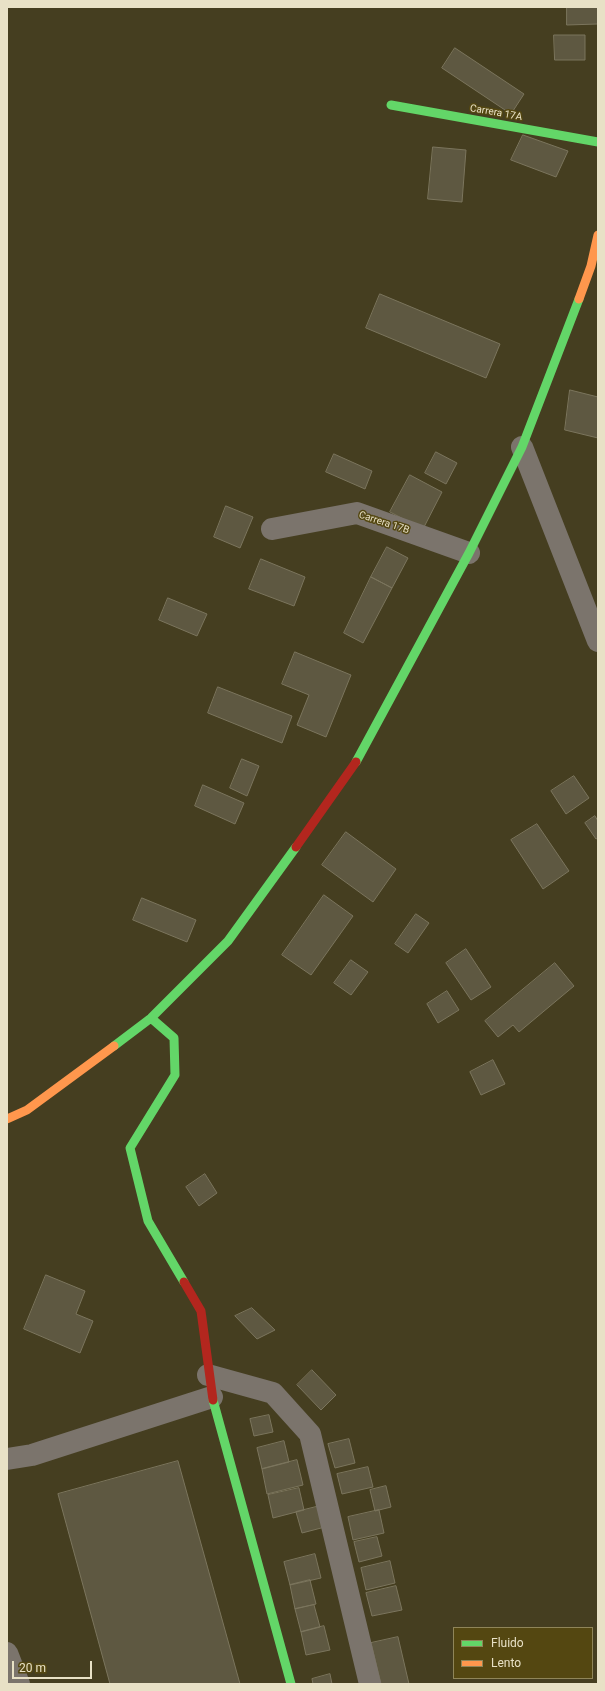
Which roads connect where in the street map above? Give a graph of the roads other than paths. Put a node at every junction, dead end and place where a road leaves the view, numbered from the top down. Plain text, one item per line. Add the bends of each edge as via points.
1 (391, 105) dead end
2 (598, 142) edge
3 (598, 235) edge
4 (595, 264) edge
5 (522, 447) junction
6 (272, 529) dead end
7 (469, 553) junction
8 (598, 641) edge
9 (151, 1018) junction
10 (7, 1119) edge
11 (208, 1375) junction
12 (212, 1397) junction
13 (7, 1459) edge
14 (7, 1653) edge
15 (19, 1684) edge
16 (291, 1684) edge
17 (370, 1684) edge

1 - 2 main road, Carrera 17A
3 - 4 main road
4 - 5 main road
5 - 7 main road
5 - 8 street
6 - 7 street, Carrera 17B via 357,513
7 - 9 main road via 351,771 228,941
9 - 10 main road via 27,1110
9 - 11 main road via 174,1038 175,1075 130,1148 148,1221 201,1311
11 - 12 main road
11 - 17 street via 273,1393 310,1434
12 - 13 street via 32,1455
12 - 16 main road
14 - 15 street

